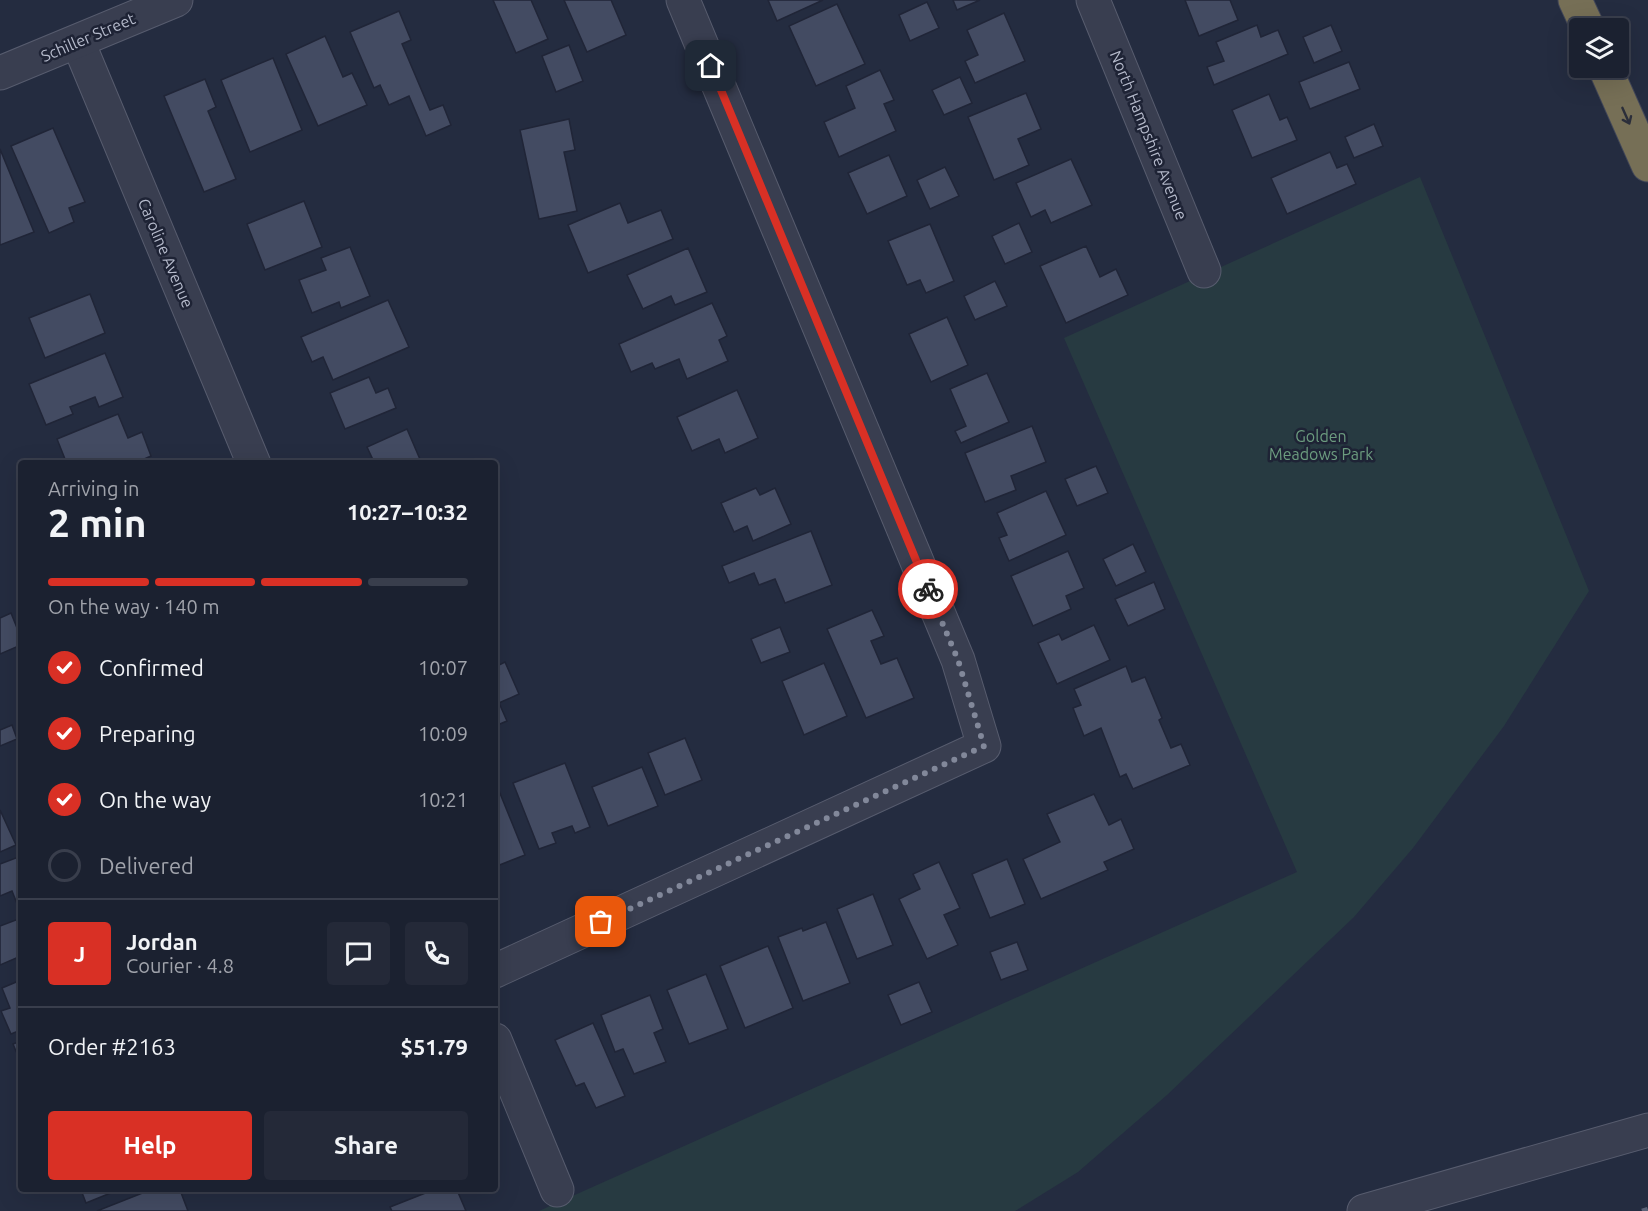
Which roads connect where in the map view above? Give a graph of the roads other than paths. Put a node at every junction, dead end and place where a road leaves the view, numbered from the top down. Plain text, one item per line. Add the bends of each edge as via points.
1 (176, 0) edge
2 (683, 0) edge
3 (1093, 0) edge
4 (1575, 0) edge
5 (1583, 18) edge
6 (78, 42) junction
7 (0, 74) edge
8 (1609, 78) edge
9 (1648, 165) edge
10 (1204, 271) dead end
11 (252, 460) edge
12 (498, 970) edge
13 (498, 1047) edge
14 (1648, 1130) edge
15 (557, 1190) dead end
16 (1364, 1211) edge

1 - 6 street, Schiller Street
2 - 12 street via 958,660 984,746
3 - 10 street, North Hampshire Avenue
4 - 5 highway
6 - 7 street, Schiller Street
6 - 11 street, Caroline Avenue
8 -> 9 highway
13 - 15 street
14 - 16 street

